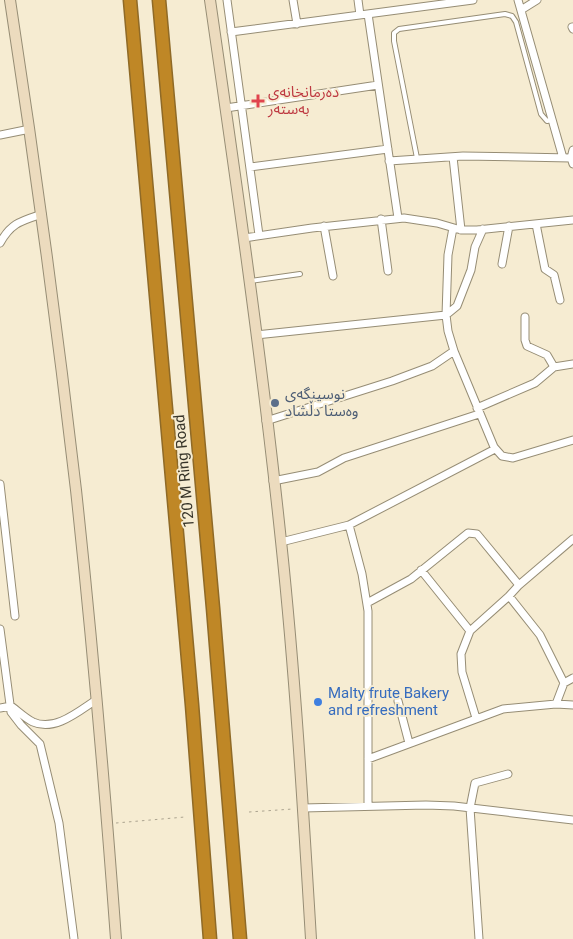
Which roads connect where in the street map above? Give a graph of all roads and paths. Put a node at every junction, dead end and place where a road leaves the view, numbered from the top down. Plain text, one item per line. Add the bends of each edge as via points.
1 (10, 0) edge
2 (130, 0) edge
3 (159, 0) edge
4 (210, 0) edge
5 (227, 0) edge
6 (294, 0) edge
7 (358, 0) edge
8 (473, 0) edge
9 (518, 0) edge
10 (537, 0) edge
11 (521, 10) junction
12 (368, 14) junction
13 (360, 15) junction
14 (297, 24) junction
15 (231, 32) junction
16 (378, 85) junction
17 (241, 106) junction
18 (226, 108) junction
19 (553, 120) junction
20 (30, 129) junction
21 (0, 135) edge
22 (388, 149) junction
23 (573, 150) edge
24 (453, 157) junction
25 (417, 158) junction
26 (570, 159) edge
27 (389, 161) junction
28 (250, 167) junction
29 (42, 214) junction
30 (398, 218) junction
31 (381, 219) junction
32 (573, 220) edge
33 (536, 224) junction
34 (324, 226) junction
35 (509, 226) junction
36 (453, 228) junction
37 (461, 230) junction
38 (483, 230) junction
39 (259, 235) junction
40 (244, 238) junction
41 (0, 242) edge
42 (502, 264) dead end
43 (388, 271) dead end
44 (300, 274) dead end
45 (333, 276) dead end
46 (250, 281) junction
47 (560, 300) dead end
48 (446, 315) junction
49 (525, 317) dead end
50 (256, 335) junction
51 (454, 351) junction
52 (573, 364) edge
53 (554, 367) junction
54 (478, 411) junction
55 (266, 421) junction
56 (573, 440) edge
57 (495, 449) junction
58 (273, 481) junction
59 (0, 484) edge
60 (349, 525) junction
61 (573, 539) edge
62 (281, 542) junction
63 (422, 570) junction
64 (519, 585) junction
65 (509, 596) junction
66 (367, 603) junction
67 (15, 616) dead end
68 (0, 629) edge
69 (470, 631) junction
70 (573, 678) edge
71 (564, 683) junction
72 (96, 700) junction
73 (398, 701) dead end
74 (556, 704) junction
75 (10, 706) junction
76 (573, 706) edge
77 (0, 708) edge
78 (476, 718) junction
79 (409, 743) junction
80 (368, 759) junction
81 (508, 774) dead end
82 (368, 806) junction
83 (303, 808) junction
84 (470, 808) junction
85 (249, 812) dead end
86 (184, 817) dead end
87 (573, 820) edge
88 (107, 823) junction
89 (74, 939) edge
90 (116, 939) edge
91 (210, 939) edge
92 (240, 939) edge
93 (311, 939) edge
94 (479, 939) edge

1 - 20 street
2 - 91 highway, 120 M Ring Road
3 - 92 highway, 120 M Ring Road
4 - 18 street
5 - 15 street
6 - 14 street
7 - 13 street
8 - 12 street
9 - 11 street
10 - 11 street
11 - 19 street
12 - 13 street
12 - 16 street
13 - 14 street
14 - 15 street
15 - 17 street
16 - 17 street
16 - 22 street
17 - 18 street
17 - 28 street
18 - 40 street
19 - 25 lane via 543,119 541,114 512,16 505,14 399,29 394,33 394,41
19 - 26 street
20 - 21 street
20 - 29 street
22 - 27 street
22 - 28 street
23 - 26 street
24 - 25 street
24 - 26 street
24 - 37 street
25 - 27 street
27 - 30 street
28 - 39 street
29 - 41 street via 16,222
29 - 72 street via 76,492
30 - 31 street
30 - 36 street
31 - 34 street
31 - 43 street
32 - 33 street
33 - 35 street
33 - 47 street via 545,269 554,275
34 - 39 street
34 - 45 street
35 - 38 street
35 - 42 street
36 - 37 street
36 - 48 street via 448,255
37 - 38 street
38 - 48 street via 457,306
39 - 40 street
40 - 46 street
44 - 46 lane
46 - 50 street
48 - 50 street
48 - 51 street
49 - 53 street via 527,346 547,355
50 - 55 street
51 - 54 street
51 - 55 street via 424,369
52 - 53 street
53 - 54 street via 535,383
54 - 57 street
54 - 58 street via 344,458 318,472
55 - 58 street
56 - 57 street via 513,458 502,456
57 - 60 street
58 - 62 street
59 - 67 street
60 - 62 street
60 - 66 street
61 - 64 street
62 - 83 street
63 - 64 street via 468,533 474,533
63 - 66 street
63 - 69 street
64 - 65 street
65 - 69 street
65 - 71 street via 540,635
66 - 80 street
68 - 75 street
69 - 78 street via 462,654 462,672
70 - 71 street
71 - 74 street
72 - 75 street via 71,717 41,724
72 - 88 street
73 - 79 street
74 - 76 street
74 - 78 street via 503,709
75 - 77 street
75 - 89 street via 18,721 40,744 59,823
78 - 79 street
79 - 80 street
80 - 82 street
81 - 84 street via 475,783
82 - 83 street
82 - 84 street
83 - 85 path
83 - 93 street
84 - 87 street
84 - 94 street
86 - 88 path
88 - 90 street

